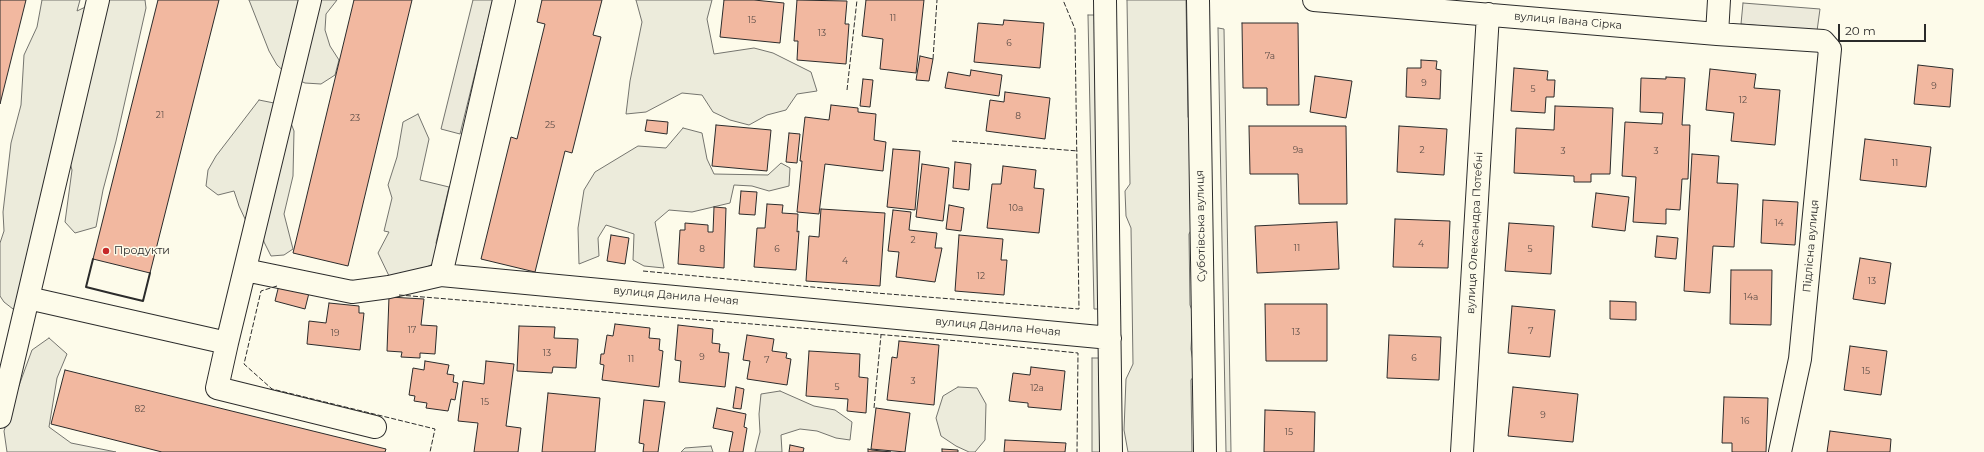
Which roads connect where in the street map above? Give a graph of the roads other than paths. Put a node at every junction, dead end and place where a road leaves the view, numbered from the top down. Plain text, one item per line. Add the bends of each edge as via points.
1 (98, 0) edge
2 (310, 0) edge
3 (504, 0) edge
4 (1105, 0) edge
5 (1198, 0) edge
6 (1314, 0) edge
7 (1719, 0) edge
8 (1488, 14) junction
9 (1717, 34) junction
10 (1823, 41) joint
11 (245, 270) junction
12 (441, 275) junction
13 (28, 298) junction
14 (1110, 338) junction
15 (227, 343) junction
16 (0, 417) edge
17 (375, 427) dead end
18 (1111, 452) edge
19 (1205, 452) edge
20 (1462, 452) edge
21 (1780, 452) edge

1 - 13 street
2 - 11 street
3 - 12 street
4 - 14 street
5 - 19 street, Суботівська вулиця
6 - 8 street, вулиця Івана Сірка
7 - 9 street
8 - 9 street, вулиця Івана Сірка
8 - 20 street, вулиця Олександра Потебні
9 - 10 street, вулиця Івана Сірка
10 - 21 street, Підлісна вулиця via 1830,49 1800,359
11 - 12 street, вулиця Данила Нечая via 352,292 389,287
11 - 15 street
12 - 14 street, вулиця Данила Нечая
13 - 15 street
13 - 16 street
14 - 18 street
15 - 17 street via 217,388

